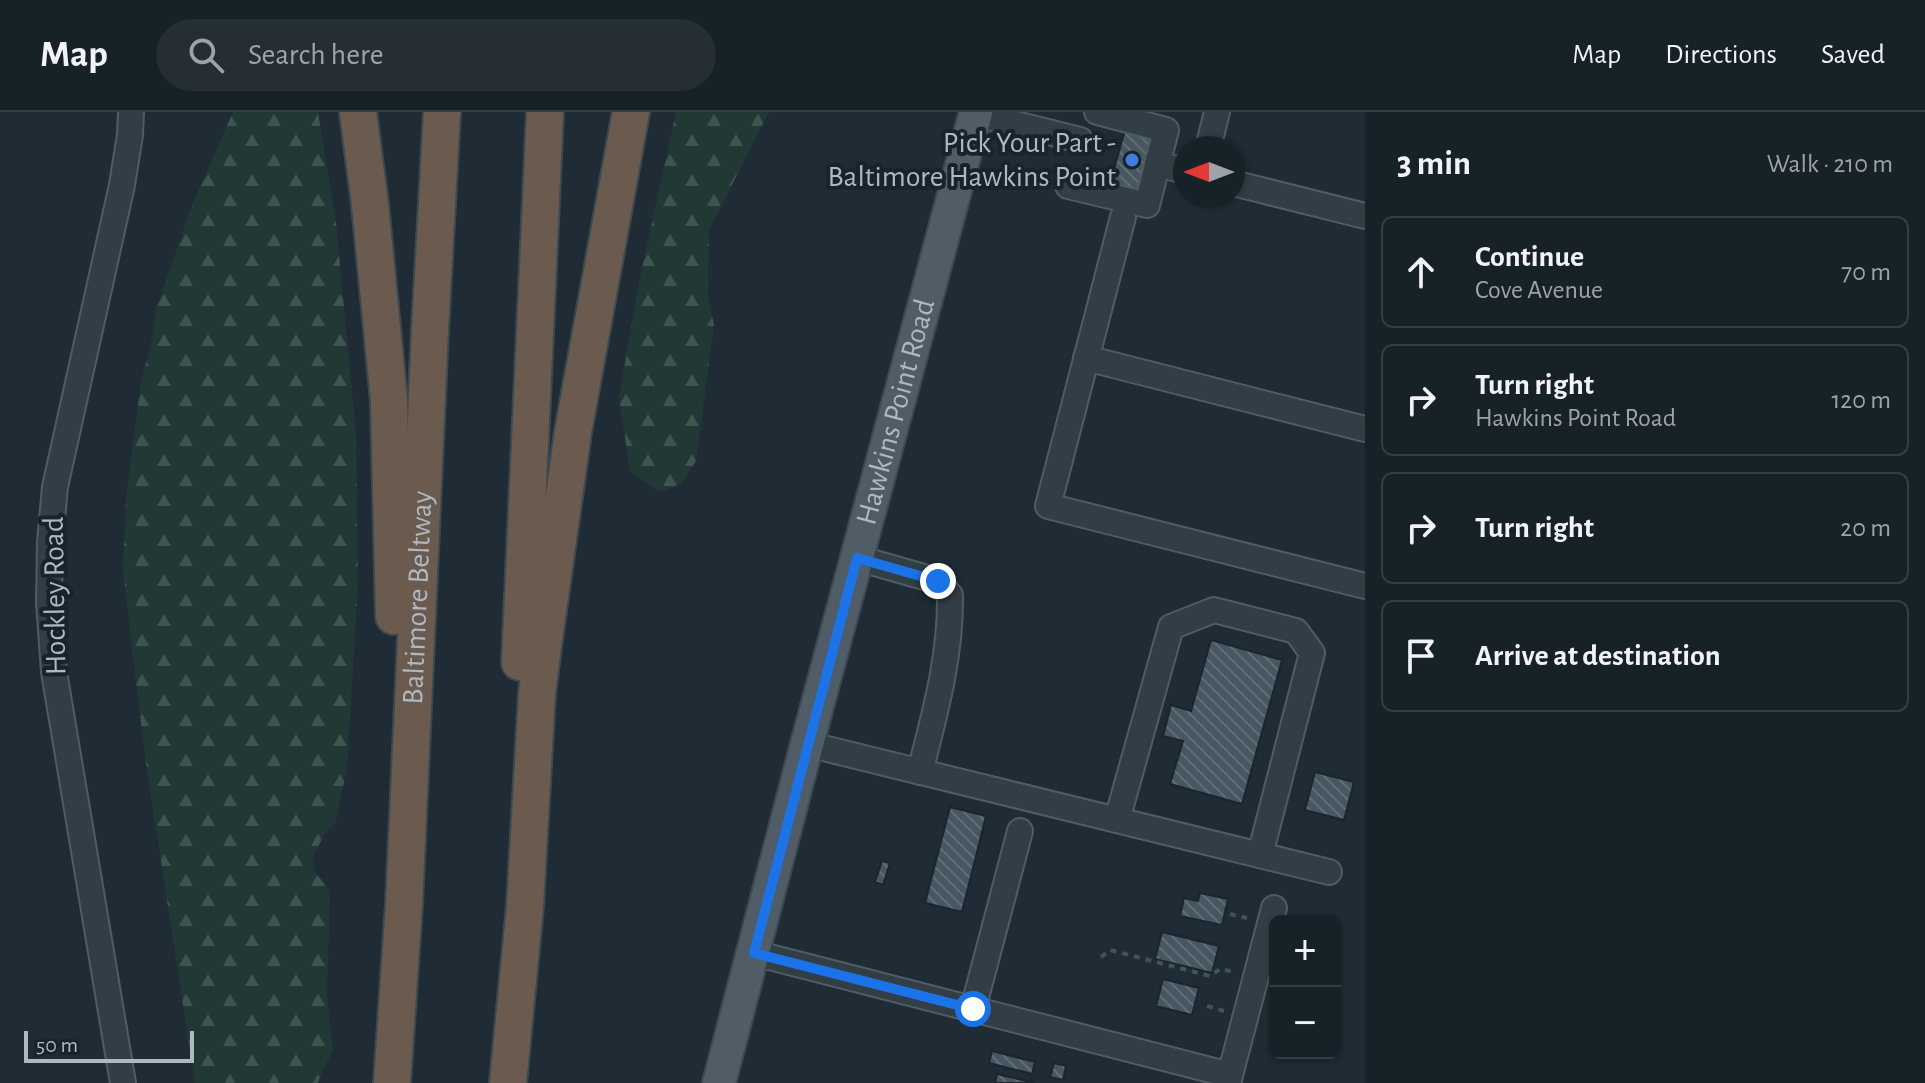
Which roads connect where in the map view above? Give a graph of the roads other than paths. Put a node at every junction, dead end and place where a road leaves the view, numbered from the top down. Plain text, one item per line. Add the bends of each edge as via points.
1 (131, 112) edge
2 (358, 112) edge
3 (442, 112) edge
4 (545, 112) edge
5 (631, 112) edge
6 (1097, 112) edge
7 (1217, 112) edge
8 (976, 113) edge
9 (1211, 136) edge
10 (1080, 140) dead end
11 (1157, 164) junction
12 (1173, 168) edge
13 (1068, 186) dead end
14 (1245, 186) edge
15 (1365, 216) edge
16 (1123, 217) dead end
17 (1086, 358) junction
18 (1365, 429) edge
19 (857, 558) junction
20 (1365, 586) edge
21 (807, 744) junction
22 (920, 772) junction
23 (1117, 820) junction
24 (407, 821) junction
25 (1020, 831) dead end
26 (1260, 855) junction
27 (1329, 872) dead end
28 (1265, 914) road end
29 (754, 953) junction
30 (973, 1009) junction
31 (1229, 1079) edge
32 (123, 1083) edge
33 (392, 1083) edge
34 (505, 1083) edge
35 (719, 1083) edge

1 - 32 street, Hockley Road via 122,185 57,474 49,603 54,672
2 - 24 highway via 389,401 395,656
3 - 24 highway, Baltimore Beltway
4 - 34 highway via 506,922
5 - 34 highway via 573,432 544,639 525,906
6 - 11 street via 1166,130
7 - 9 street
8 - 10 street
8 - 19 main road, Hawkins Point Road
11 - 12 street
11 - 13 street via 1147,205
14 - 15 street
16 - 17 street
17 - 18 street
17 - 20 street via 1048,506
19 - 21 main road, Hawkins Point Road
19 - 22 street via 938,581 950,595 942,684
21 - 22 street
21 - 29 main road, Hawkins Point Road
22 - 23 street
23 - 26 street
23 - 26 street via 1171,627 1214,610 1296,631 1312,653
24 - 33 highway, Baltimore Beltway
25 - 30 street
26 - 27 street
28 - 31 street
29 - 30 street
29 - 35 main road, Hawkins Point Road
30 - 31 street

